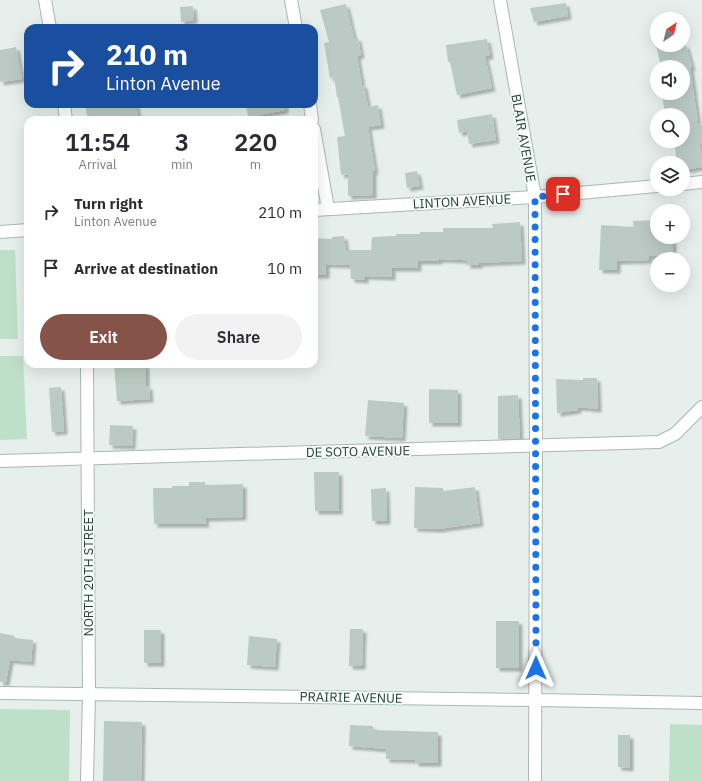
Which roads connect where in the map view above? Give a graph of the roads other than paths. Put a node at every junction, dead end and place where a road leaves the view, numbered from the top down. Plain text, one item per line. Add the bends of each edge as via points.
1 (45, 0) edge
2 (291, 0) edge
3 (500, 0) edge
4 (49, 24) edge
5 (295, 24) edge
6 (318, 151) edge
7 (702, 182) edge
8 (690, 183) edge
9 (650, 187) edge
10 (535, 197) junction
11 (328, 209) junction
12 (318, 210) edge
13 (24, 230) edge
14 (0, 232) edge
15 (86, 368) edge
16 (702, 407) edge
17 (536, 446) junction
18 (87, 458) junction
19 (0, 461) edge
20 (0, 692) edge
21 (88, 694) junction
22 (536, 700) junction
23 (702, 703) edge
24 (87, 781) edge
25 (535, 781) edge

1 - 4 street
2 - 5 street
3 - 10 street, BLAIR AVENUE
6 - 11 street
7 - 8 street
9 - 10 street, LINTON AVENUE
10 - 11 street, LINTON AVENUE
10 - 17 street, BLAIR AVENUE
11 - 12 street, LINTON AVENUE
13 - 14 street
15 - 18 street, NORTH 20TH STREET
16 - 17 street, DE SOTO AVENUE via 675,434 659,442
17 - 18 street, DE SOTO AVENUE
17 - 22 street, BLAIR AVENUE
18 - 19 street, DE SOTO AVENUE
18 - 21 street, NORTH 20TH STREET
20 - 21 street, PRAIRIE AVENUE
21 - 22 street, PRAIRIE AVENUE
21 - 24 street, NORTH 20TH STREET
22 - 23 street, PRAIRIE AVENUE
22 - 25 street, BLAIR AVENUE

